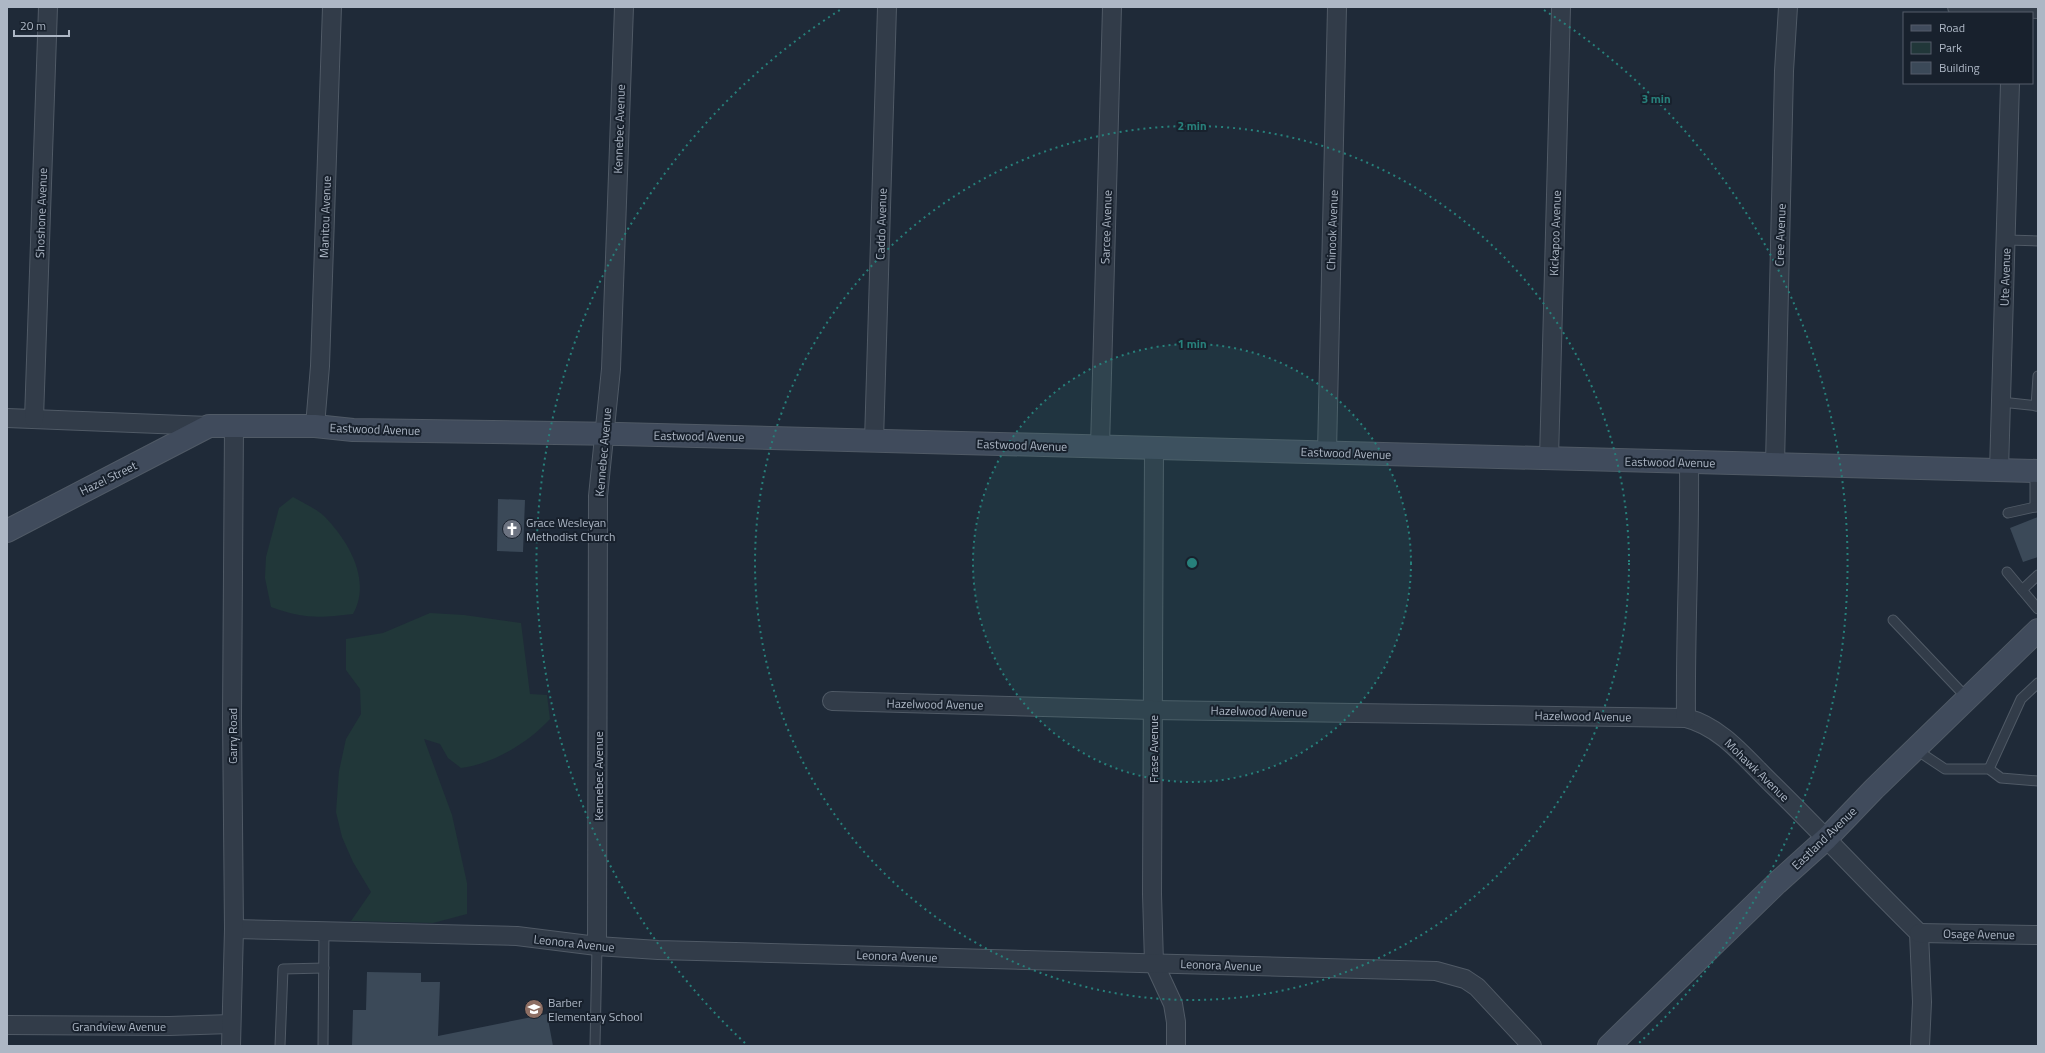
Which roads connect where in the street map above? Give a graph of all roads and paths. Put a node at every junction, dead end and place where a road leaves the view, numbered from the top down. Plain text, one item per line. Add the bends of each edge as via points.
1 (48, 7) edge
2 (332, 7) edge
3 (624, 7) edge
4 (887, 7) edge
5 (1112, 7) edge
6 (1337, 7) edge
7 (1561, 7) edge
8 (1788, 7) edge
9 (1957, 7) edge
10 (2011, 9) edge
11 (2038, 9) edge
12 (2010, 84) edge
13 (2006, 240) junction
14 (2038, 241) edge
15 (2038, 376) edge
16 (2001, 402) junction
17 (2037, 406) edge
18 (7, 418) edge
19 (34, 419) junction
20 (209, 426) junction
21 (234, 426) junction
22 (316, 426) junction
23 (605, 434) junction
24 (874, 441) junction
25 (1100, 447) junction
26 (1154, 448) junction
27 (1327, 452) junction
28 (1549, 459) junction
29 (1689, 463) junction
30 (1775, 464) junction
31 (1999, 471) junction
32 (2037, 471) edge
33 (2036, 507) edge
34 (2008, 513) dead end
35 (7, 531) edge
36 (2007, 572) dead end
37 (2038, 575) edge
38 (2022, 590) junction
39 (2038, 609) edge
40 (1893, 620) dead end
41 (2038, 630) edge
42 (2038, 684) edge
43 (1968, 698) junction
44 (832, 702) dead end
45 (1153, 710) junction
46 (1686, 718) junction
47 (1915, 749) junction
48 (1989, 769) junction
49 (2038, 781) edge
50 (1827, 838) junction
51 (234, 929) junction
52 (324, 931) junction
53 (1920, 933) junction
54 (2038, 935) edge
55 (597, 946) junction
56 (1154, 963) junction
57 (324, 968) junction
58 (231, 1024) junction
59 (7, 1026) edge
60 (231, 1046) edge
61 (280, 1046) edge
62 (323, 1046) edge
63 (595, 1046) edge
64 (1176, 1046) edge
65 (1532, 1046) edge
66 (1609, 1046) edge
67 (1920, 1046) edge

1 - 19 street, Shoshone Avenue
2 - 22 street, Manitou Avenue
3 - 23 street, Kennebec Avenue via 611,369
4 - 24 street, Caddo Avenue
5 - 25 street, Sarcee Avenue
6 - 27 street, Chinook Avenue
7 - 28 street, Kickapoo Avenue
8 - 30 street, Cree Avenue
9 - 10 street
10 - 11 street
12 - 13 street, Ute Avenue
13 - 14 lane
13 - 16 street, Ute Avenue
15 - 17 lane
16 - 17 lane
16 - 31 street, Ute Avenue
18 - 19 street, Eastwood Avenue
19 - 20 street, Eastwood Avenue
20 - 21 street, Eastwood Avenue
20 - 35 street, Hazel Street
21 - 22 street, Eastwood Avenue
21 - 51 street, Garry Road
22 - 23 street, Eastwood Avenue via 353,430
23 - 24 street, Eastwood Avenue
23 - 55 street, Kennebec Avenue via 598,496
24 - 25 street, Eastwood Avenue
25 - 26 street, Eastwood Avenue
26 - 27 street, Eastwood Avenue
26 - 45 street, Frase Avenue
27 - 28 street, Eastwood Avenue
28 - 29 street, Eastwood Avenue
29 - 30 street, Eastwood Avenue
29 - 46 street
30 - 31 street, Eastwood Avenue
31 - 32 street, Eastwood Avenue
32 - 33 lane
33 - 34 lane
36 - 38 lane
37 - 38 lane
38 - 39 lane
40 - 43 lane
41 - 43 street, Eastland Avenue
42 - 48 lane via 2021,699
43 - 47 street, Eastland Avenue
44 - 45 street, Hazelwood Avenue
45 - 46 street, Hazelwood Avenue
45 - 56 street, Frase Avenue
46 - 50 street, Mohawk Avenue via 1712,727
47 - 48 lane via 1945,769
47 - 50 street, Eastland Avenue
48 - 49 lane via 2001,778
50 - 53 street, Mohawk Avenue via 1876,891
50 - 66 street, Eastland Avenue
51 - 52 street, Leonora Avenue
51 - 58 street, Garry Road
52 - 55 street, Leonora Avenue via 517,936
52 - 57 lane
53 - 54 street, Osage Avenue
53 - 67 street
55 - 56 street, Leonora Avenue via 658,950
55 - 63 lane
56 - 64 street, Frase Avenue via 1173,1004
56 - 65 street, Leonora Avenue via 1451,973 1477,987
57 - 61 lane via 283,969
57 - 62 lane
58 - 59 street, Grandview Avenue
58 - 60 street, Garry Road

